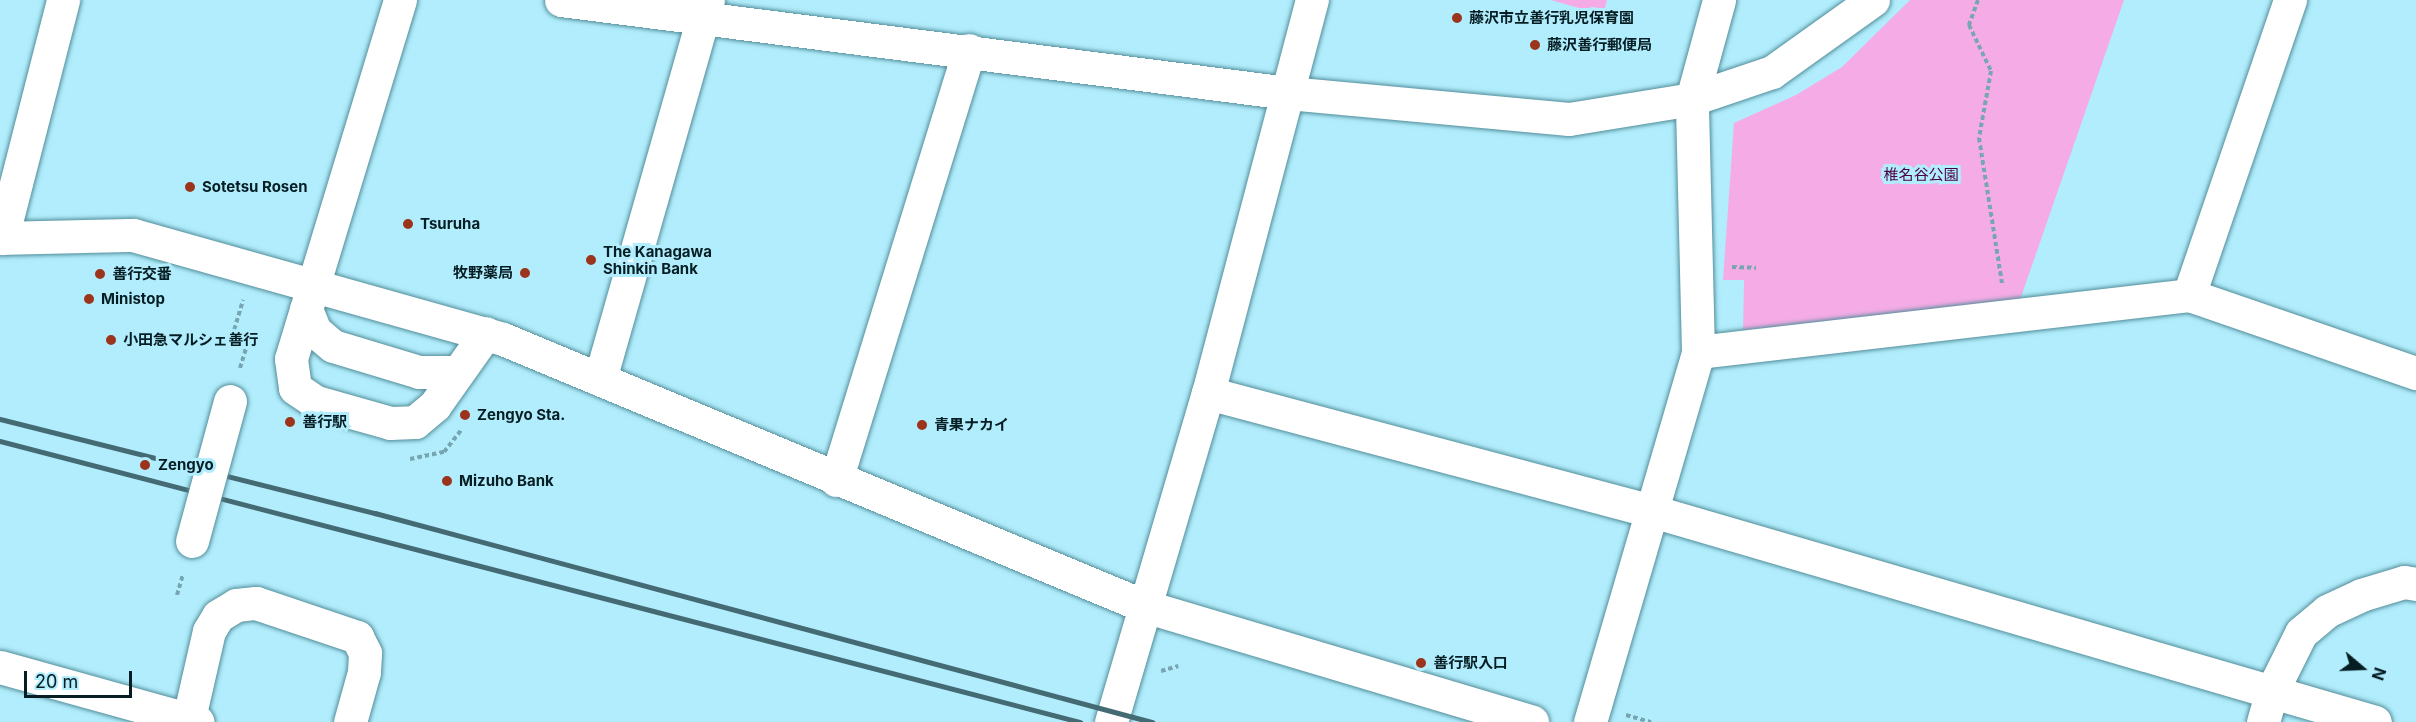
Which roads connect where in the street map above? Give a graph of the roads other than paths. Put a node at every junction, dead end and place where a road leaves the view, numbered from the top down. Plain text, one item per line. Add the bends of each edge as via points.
1 (63, 0) edge
2 (400, 0) edge
3 (561, 0) edge
4 (1312, 0) edge
5 (1719, 0) edge
6 (1873, 0) edge
7 (2290, 0) edge
8 (706, 8) edge
9 (969, 50) junction
10 (1287, 93) junction
11 (1692, 99) junction
12 (1, 238) edge
13 (2189, 295) junction
14 (309, 297) junction
15 (486, 333) junction
16 (1698, 352) junction
17 (458, 372) junction
18 (2416, 373) edge
19 (600, 379) junction
20 (1208, 393) junction
21 (230, 401) dead end
22 (836, 480) junction
23 (1652, 511) junction
24 (192, 541) dead end
25 (2416, 584) edge
26 (1144, 606) junction
27 (0, 667) edge
28 (2271, 691) junction
29 (1605, 717) edge
30 (194, 720) edge
31 (350, 722) edge
32 (1111, 722) edge
33 (1532, 722) edge
34 (2263, 722) edge
35 (2375, 722) edge

1 - 12 street
2 - 14 street
3 - 8 street
4 - 10 street
5 - 11 street
6 - 11 street via 1772,72
7 - 13 street
8 - 9 street
8 - 19 street
9 - 10 street
9 - 22 street
10 - 11 street via 1569,119
10 - 20 street
11 - 16 street
12 - 14 street via 133,235
13 - 16 street
13 - 18 street
14 - 15 street
14 - 17 street via 315,331 333,346 419,372
14 - 17 street via 291,359 295,388 316,402 390,423 415,422
15 - 17 street
15 - 19 street
16 - 23 street
19 - 22 street
20 - 23 street
20 - 26 street
21 - 24 street, bridge
22 - 26 street
23 - 28 street
23 - 29 street
25 - 28 street via 2404,582 2326,611 2301,633
26 - 32 street
26 - 33 street
27 - 30 street
28 - 34 street
28 - 35 street
30 - 31 street via 209,630 218,616 236,605 256,603 357,637 365,653 364,672

